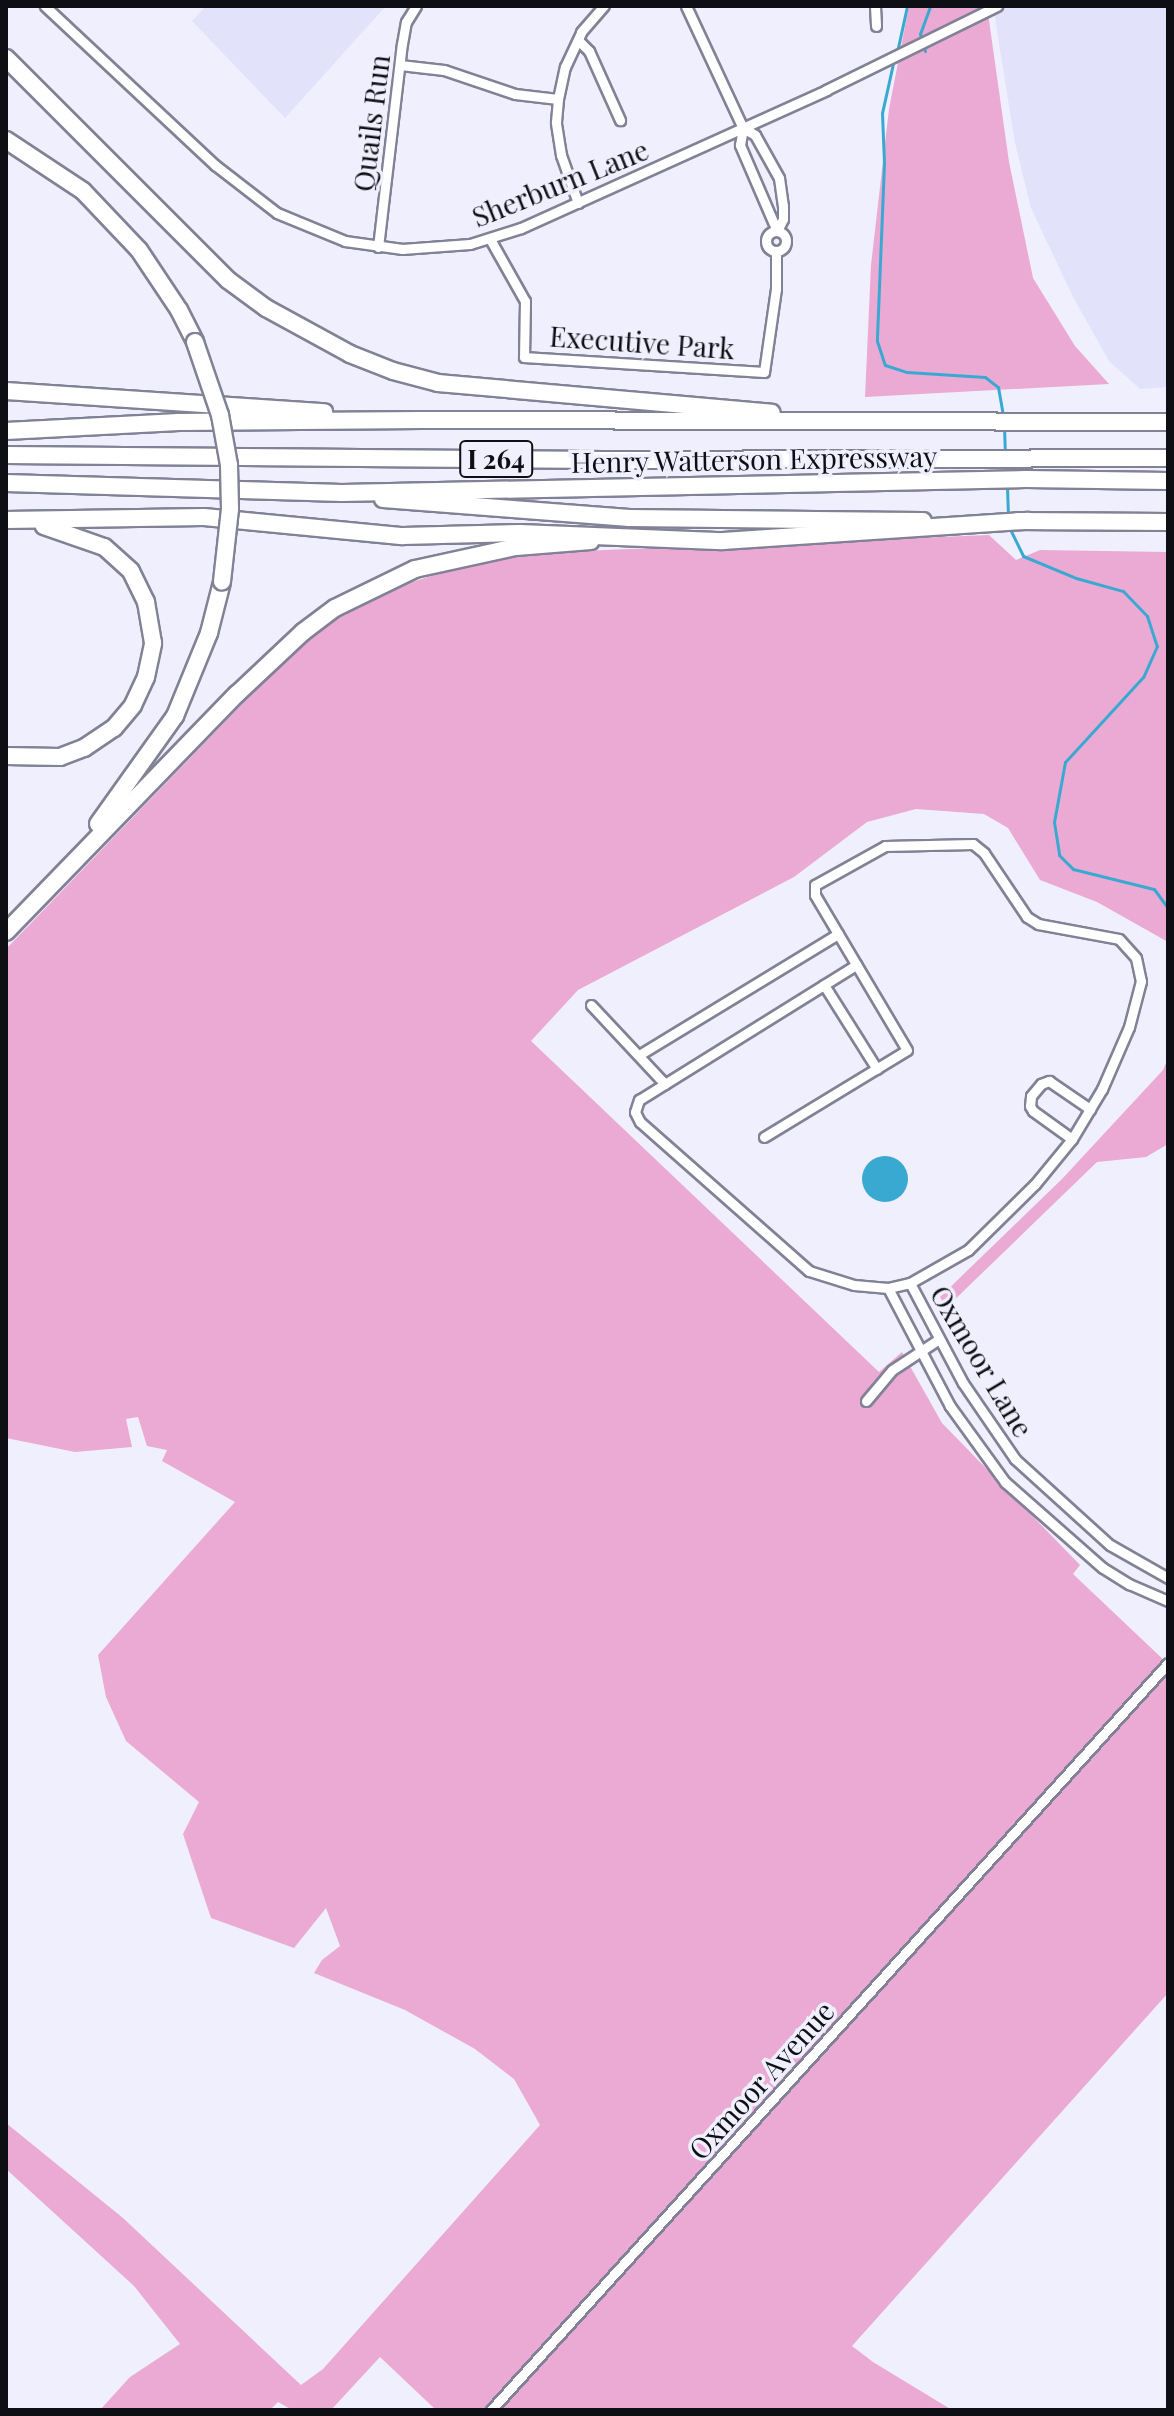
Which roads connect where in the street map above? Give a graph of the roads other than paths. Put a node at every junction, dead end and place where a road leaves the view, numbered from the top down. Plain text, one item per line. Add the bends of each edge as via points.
1 (45, 6) edge
2 (416, 6) edge
3 (604, 6) edge
4 (686, 6) edge
5 (875, 6) edge
6 (997, 6) edge
7 (876, 26) dead end
8 (578, 40) junction
9 (6, 58) edge
10 (400, 65) junction
11 (558, 99) junction
12 (620, 120) dead end
13 (743, 128) junction
14 (6, 140) edge
15 (578, 203) junction
16 (777, 231) junction
17 (490, 239) junction
18 (378, 247) junction
19 (6, 391) edge
20 (421, 420) junction
21 (849, 422) junction
22 (1168, 422) edge
23 (6, 431) edge
24 (6, 455) edge
25 (1168, 458) edge
26 (1168, 481) edge
27 (6, 483) edge
28 (342, 493) junction
29 (13, 520) edge
30 (1168, 522) edge
31 (986, 524) junction
32 (618, 535) junction
33 (6, 756) edge
34 (58, 880) junction
35 (6, 932) edge
36 (838, 934) junction
37 (856, 965) junction
38 (824, 985) junction
39 (591, 1005) dead end
40 (639, 1055) junction
41 (877, 1069) junction
42 (665, 1084) junction
43 (1090, 1109) junction
44 (764, 1137) dead end
45 (1072, 1139) junction
46 (910, 1283) junction
47 (888, 1288) junction
48 (939, 1339) junction
49 (920, 1351) junction
50 (866, 1401) dead end
51 (1168, 1578) edge
52 (1168, 1601) edge
53 (1168, 1663) edge
54 (491, 2410) edge

1 - 18 street, Sherburn Lane via 240,187 312,230
2 - 10 street, Quails Run via 406,22
3 - 8 street
4 - 13 street
5 - 7 street
6 - 13 street, Sherburn Lane
8 - 11 street
8 - 12 street via 589,51
9 - 21 highway via 228,280 266,308 350,354 438,383
10 - 11 street via 444,70 515,94
10 - 18 street, Quails Run
11 - 15 street via 561,155
13 - 15 street, Sherburn Lane
13 - 16 street, Executive Park via 740,145
13 - 16 street, Executive Park via 755,135 779,178 783,219
14 - 34 highway, bridge via 83,191 139,250 195,342 220,415 229,465 222,582 209,633 175,716
15 - 17 street, Sherburn Lane
16 - 17 street, Executive Park via 787,242 776,251 764,372 524,357 525,301
17 - 18 street, Sherburn Lane via 441,248
19 - 20 highway
20 - 21 highway
20 - 23 highway via 179,422
21 - 22 highway
24 - 25 highway, Henry Watterson Expressway / I 264
26 - 28 highway, Henry Watterson Expressway / I 264 via 1026,479
27 - 28 highway, Henry Watterson Expressway / I 264
28 - 31 highway via 431,505 629,518
29 - 32 highway via 204,517 403,536
29 - 33 highway via 72,533 104,547 131,571 146,602 153,643 146,677 114,728 60,757
30 - 31 highway
31 - 32 highway via 723,541
32 - 34 highway via 571,545 516,547 415,569 335,608 237,694
34 - 35 highway
36 - 37 street
36 - 40 street
36 - 43 street via 815,895 815,885 885,846 958,841 984,853 1027,917 1038,924 1119,939 1136,958 1141,981 1129,1027
37 - 38 street
37 - 41 street via 907,1050
38 - 41 street
38 - 42 street
39 - 40 street
40 - 42 street
41 - 44 street
42 - 47 street via 639,1100 635,1112 640,1122 809,1271 854,1285
43 - 45 street
43 - 45 street via 1054,1082 1045,1081 1031,1096 1033,1111
45 - 46 street via 968,1250
46 - 47 street
46 - 48 street, Oxmoor Lane
47 - 49 street, Oxmoor Lane
48 - 49 street
48 - 51 street, Oxmoor Lane via 994,1433 1027,1472 1110,1545
49 - 50 street via 892,1370
49 - 52 street, Oxmoor Lane via 965,1430 1016,1494 1103,1568
53 - 54 street, Oxmoor Avenue

